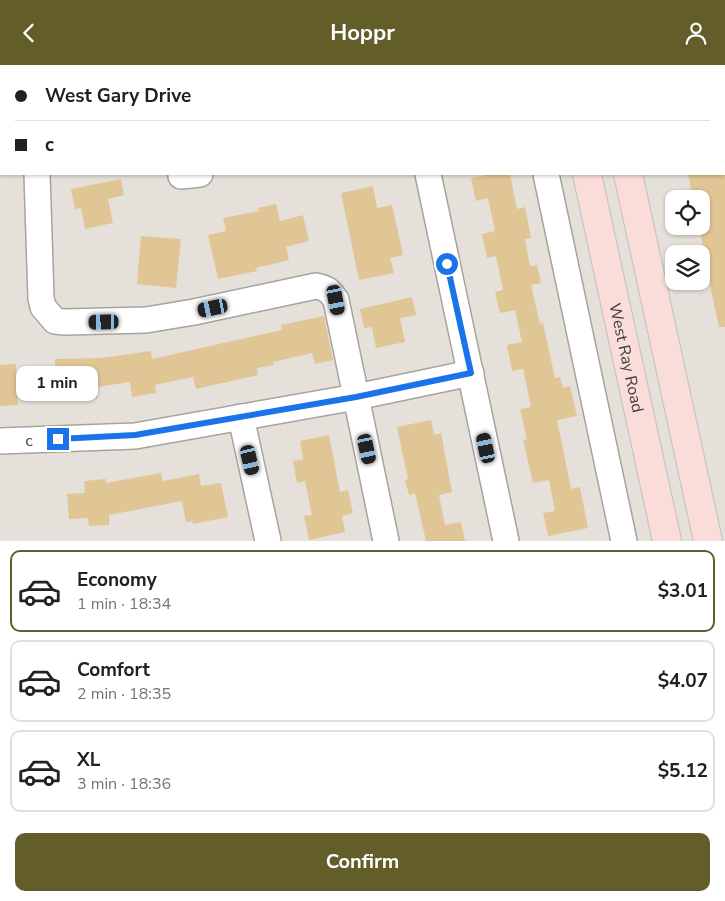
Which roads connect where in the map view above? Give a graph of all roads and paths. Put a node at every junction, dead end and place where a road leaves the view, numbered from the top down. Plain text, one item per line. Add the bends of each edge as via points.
1 (36, 175) edge
2 (428, 175) edge
3 (546, 175) edge
4 (587, 175) edge
5 (628, 175) edge
6 (471, 373) junction
7 (356, 397) junction
8 (241, 417) junction
9 (0, 441) edge
10 (268, 541) edge
11 (386, 541) edge
12 (506, 541) edge
13 (624, 541) edge
14 (667, 541) edge
15 (708, 541) edge

1 - 7 street via 41,299 54,321 146,320 316,286 325,287 336,300
2 - 6 street
3 - 13 street
4 - 14 main road, West Ray Road
5 - 15 main road
6 - 7 street, c
6 - 12 street
7 - 8 street, c
7 - 11 street
8 - 9 street, c via 135,435
8 - 10 street

